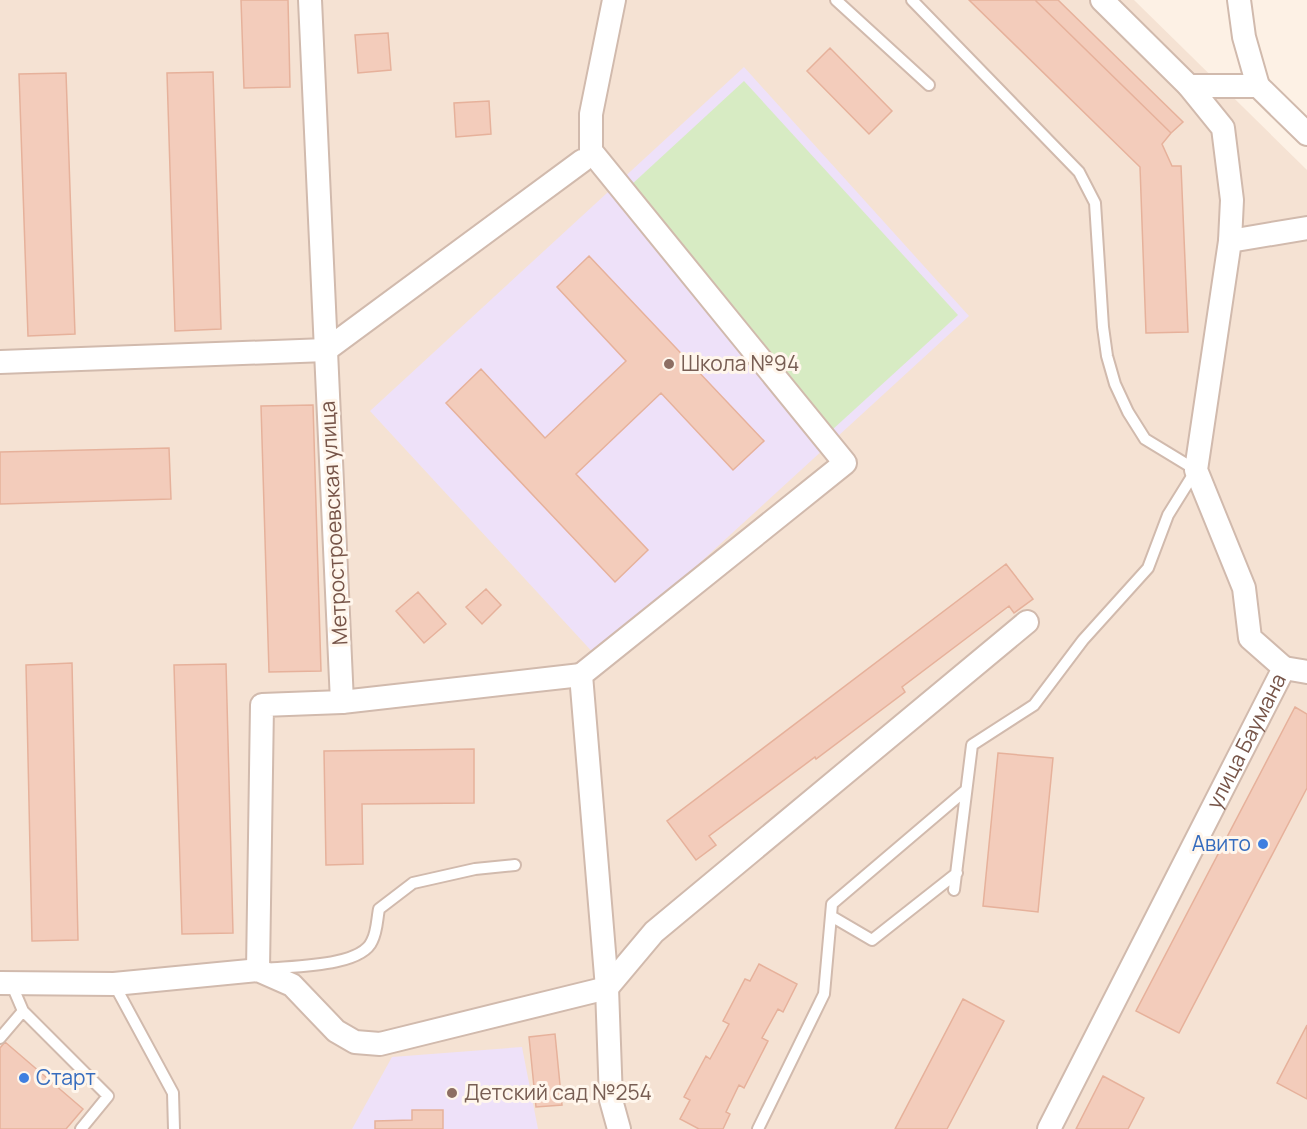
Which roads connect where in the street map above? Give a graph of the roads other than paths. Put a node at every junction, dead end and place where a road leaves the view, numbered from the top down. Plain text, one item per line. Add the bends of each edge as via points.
1 (310, 0) edge
2 (614, 0) edge
3 (836, 0) edge
4 (912, 0) edge
5 (1102, 0) edge
6 (1239, 0) edge
7 (929, 85) dead end
8 (1189, 86) junction
9 (1258, 86) junction
10 (1306, 132) edge
11 (582, 161) dead end
12 (1307, 228) edge
13 (1230, 241) junction
14 (326, 350) junction
15 (0, 362) edge
16 (1196, 470) junction
17 (1027, 622) dead end
18 (1284, 668) junction
19 (1307, 672) edge
20 (581, 675) junction
21 (342, 702) junction
22 (966, 790) junction
23 (515, 865) dead end
24 (957, 873) junction
25 (954, 890) dead end
26 (831, 916) junction
27 (258, 970) junction
28 (5, 983) edge
29 (114, 984) junction
30 (607, 988) junction
31 (23, 1011) junction
32 (0, 1038) edge
33 (81, 1129) edge
34 (174, 1129) edge
35 (619, 1129) edge
36 (758, 1129) edge
37 (1049, 1129) edge

1 - 14 street, Метростроевская улица
2 - 20 street via 591,114 591,151 845,463
3 - 7 lane
4 - 16 lane via 1079,172 1095,203 1103,327 1116,384 1145,439
5 - 8 street
6 - 9 street via 1244,37
8 - 9 street
8 - 13 street via 1223,128 1232,200
9 - 10 street
11 - 14 street
12 - 13 street
13 - 16 street
14 - 15 street
14 - 21 street, Метростроевская улица
16 - 18 street, улица Баумана via 1244,588 1251,638
16 - 22 lane via 1168,515 1148,568 1083,640 1034,705 972,745
17 - 30 street via 654,932
18 - 19 street
18 - 37 street, улица Баумана
20 - 21 street
20 - 30 street
21 - 27 street via 262,705
22 - 24 lane
22 - 26 lane via 832,904
23 - 27 lane via 475,869 413,883 379,909 372,942 360,954 341,961
24 - 25 lane
24 - 26 lane via 872,940
26 - 36 lane via 824,994
27 - 29 street
27 - 30 street via 292,985 336,1031 355,1042 380,1044
28 - 29 street
28 - 31 lane
29 - 34 lane via 173,1093
30 - 35 street via 611,1100
31 - 32 lane
31 - 33 lane via 108,1096

